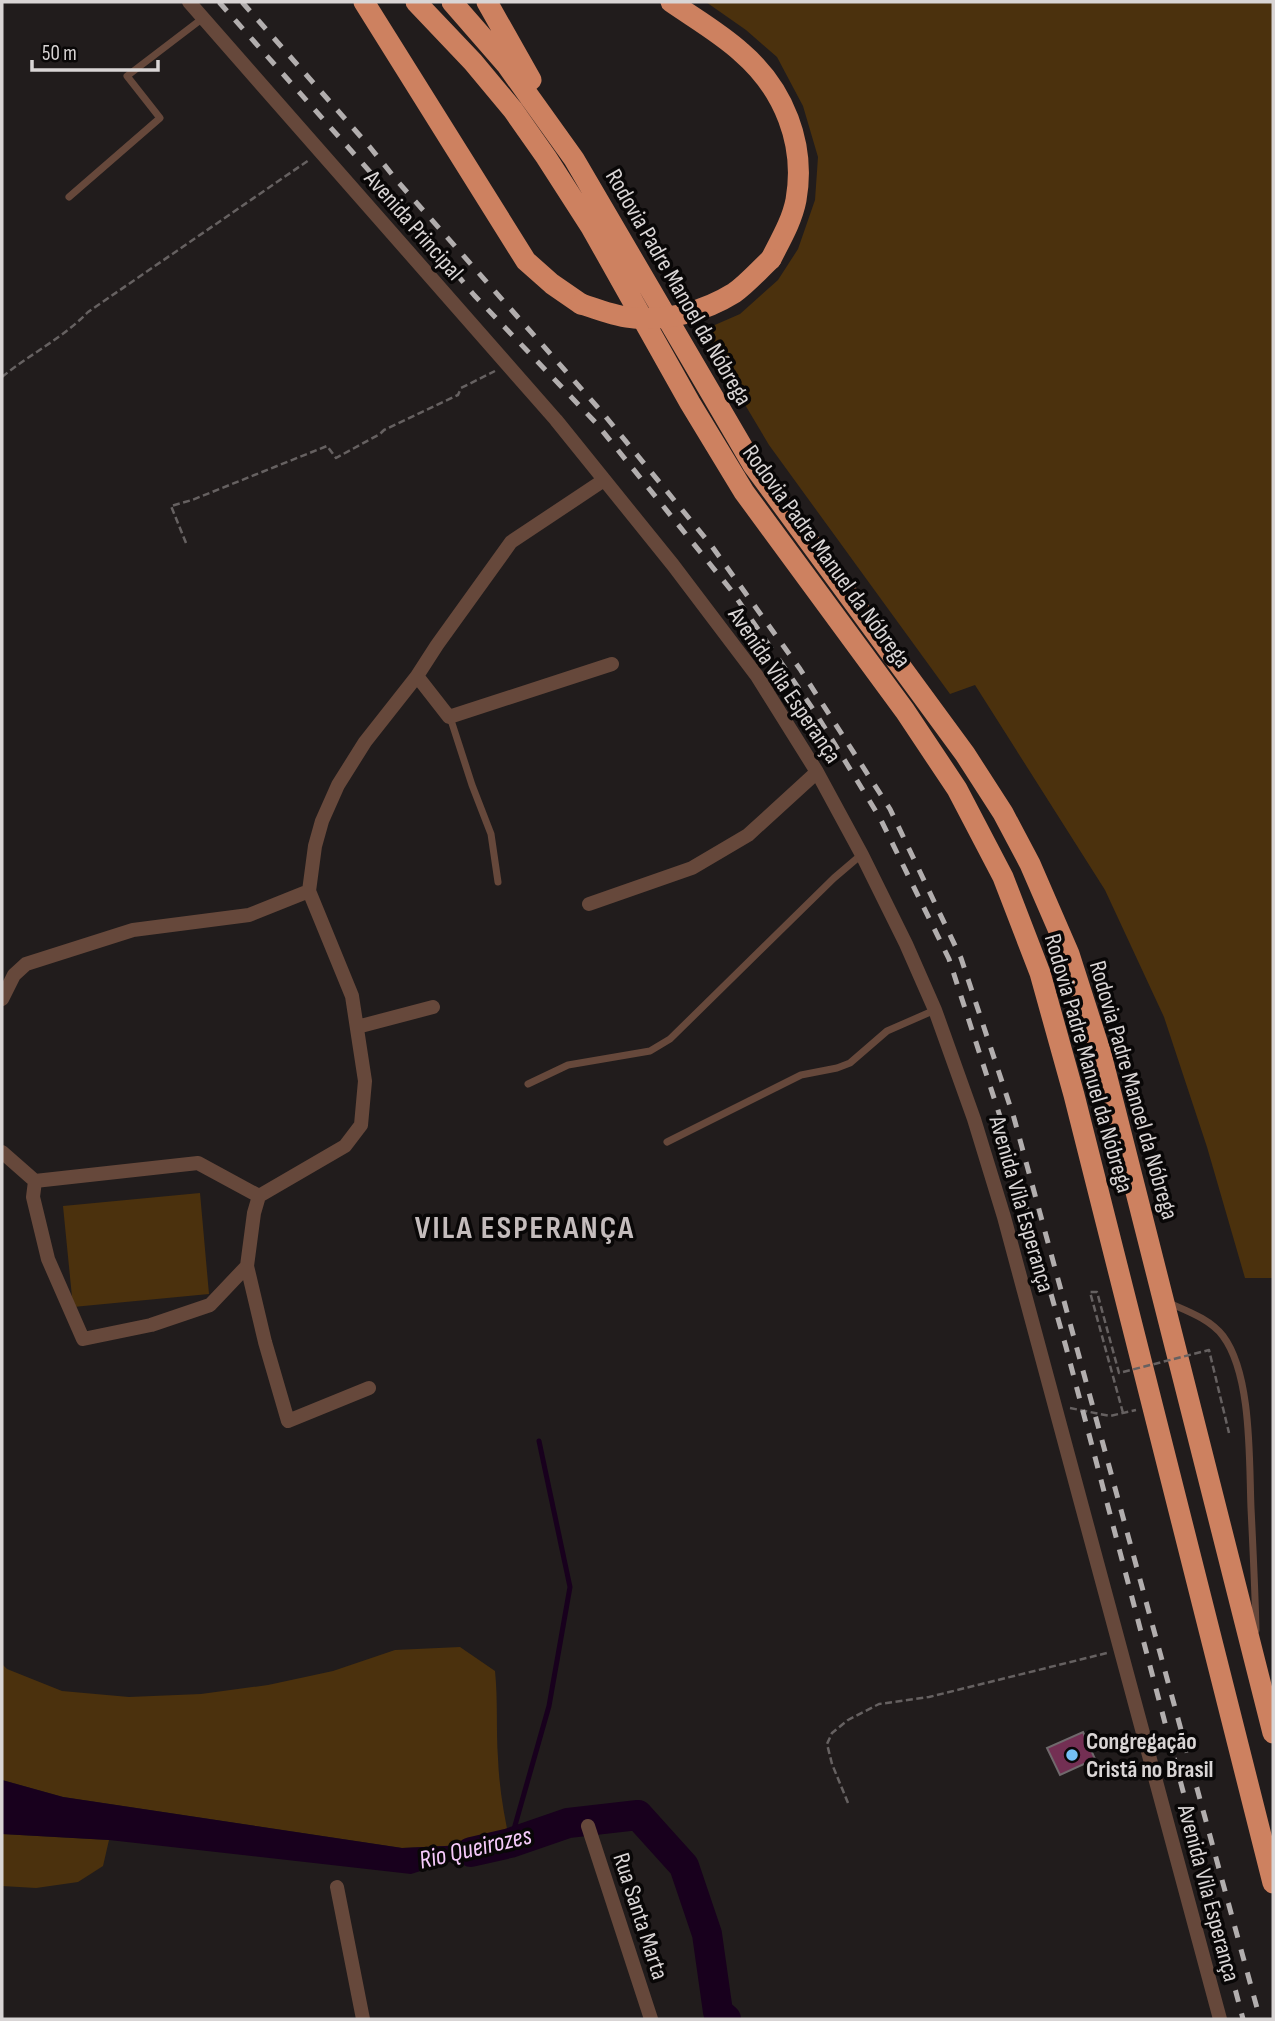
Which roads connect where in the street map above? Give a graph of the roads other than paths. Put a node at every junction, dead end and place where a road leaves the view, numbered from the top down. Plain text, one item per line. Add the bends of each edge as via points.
1 (189, 2) edge
2 (364, 2) edge
3 (416, 2) edge
4 (452, 2) edge
5 (487, 2) edge
6 (671, 2) edge
7 (204, 18) junction
8 (574, 159) junction
9 (69, 197) dead end
10 (604, 480) junction
11 (612, 664) dead end
12 (417, 676) junction
13 (449, 717) junction
14 (817, 772) junction
15 (862, 855) junction
16 (498, 882) dead end
17 (309, 891) junction
18 (589, 904) dead end
19 (2, 999) edge
20 (433, 1007) dead end
21 (935, 1010) junction
22 (357, 1027) junction
23 (527, 1084) dead end
24 (667, 1142) dead end
25 (2, 1152) edge
26 (35, 1181) junction
27 (259, 1196) junction
28 (247, 1266) junction
29 (1164, 1300) junction
30 (369, 1388) dead end
31 (1258, 1673) junction
32 (1273, 1733) edge
33 (588, 1826) dead end
34 (1273, 1882) edge
35 (337, 1887) dead end
36 (363, 2019) edge
37 (651, 2019) edge
38 (1220, 2019) edge

1 - 7 street, Avenida Principal
2 - 6 highway, bridge via 526,261 581,304 632,318 675,316 708,307 736,291 771,259 796,202 799,159 790,121 770,82 741,51
3 - 34 highway, Rodovia Padre Manuel da Nóbrega via 473,62 547,157 744,492 905,711 957,789 1003,877 1040,973 1074,1095
4 - 8 highway, Rodovia Padre Manoel da Nóbrega via 506,65
5 - 8 highway
7 - 9 lane via 127,76 160,118
7 - 10 street, Avenida Principal
8 - 29 highway, Rodovia Padre Manoel da Nóbrega via 753,465 965,754 1030,864 1069,954 1101,1054
10 - 12 street via 511,542
10 - 14 street, Avenida Vila Esperança via 757,676
11 - 13 street
12 - 13 street
12 - 17 street via 338,785 315,846
13 - 16 lane via 491,834
14 - 15 street, Avenida Vila Esperança
14 - 18 street via 748,835 692,867
15 - 21 street, Avenida Vila Esperança
15 - 23 lane via 670,1039 650,1051 568,1065
17 - 19 street via 249,915 133,930 26,964 13,975
17 - 22 street via 352,996
20 - 22 street
21 - 24 lane via 887,1031 850,1063 801,1075
21 - 38 street, Avenida Vila Esperança via 1004,1217
22 - 27 street via 365,1081 361,1125 345,1146
25 - 26 street
26 - 27 street via 198,1163
26 - 28 street via 33,1197 48,1259 83,1339 151,1325 210,1305
27 - 28 street
28 - 30 street via 288,1421
29 - 31 highway, Rodovia Padre Manoel da Nóbrega
29 - 31 lane via 1205,1320 1222,1335 1236,1361 1250,1464
31 - 32 highway, Rodovia Padre Manoel da Nóbrega
33 - 37 street, Rua Santa Marta
35 - 36 street

